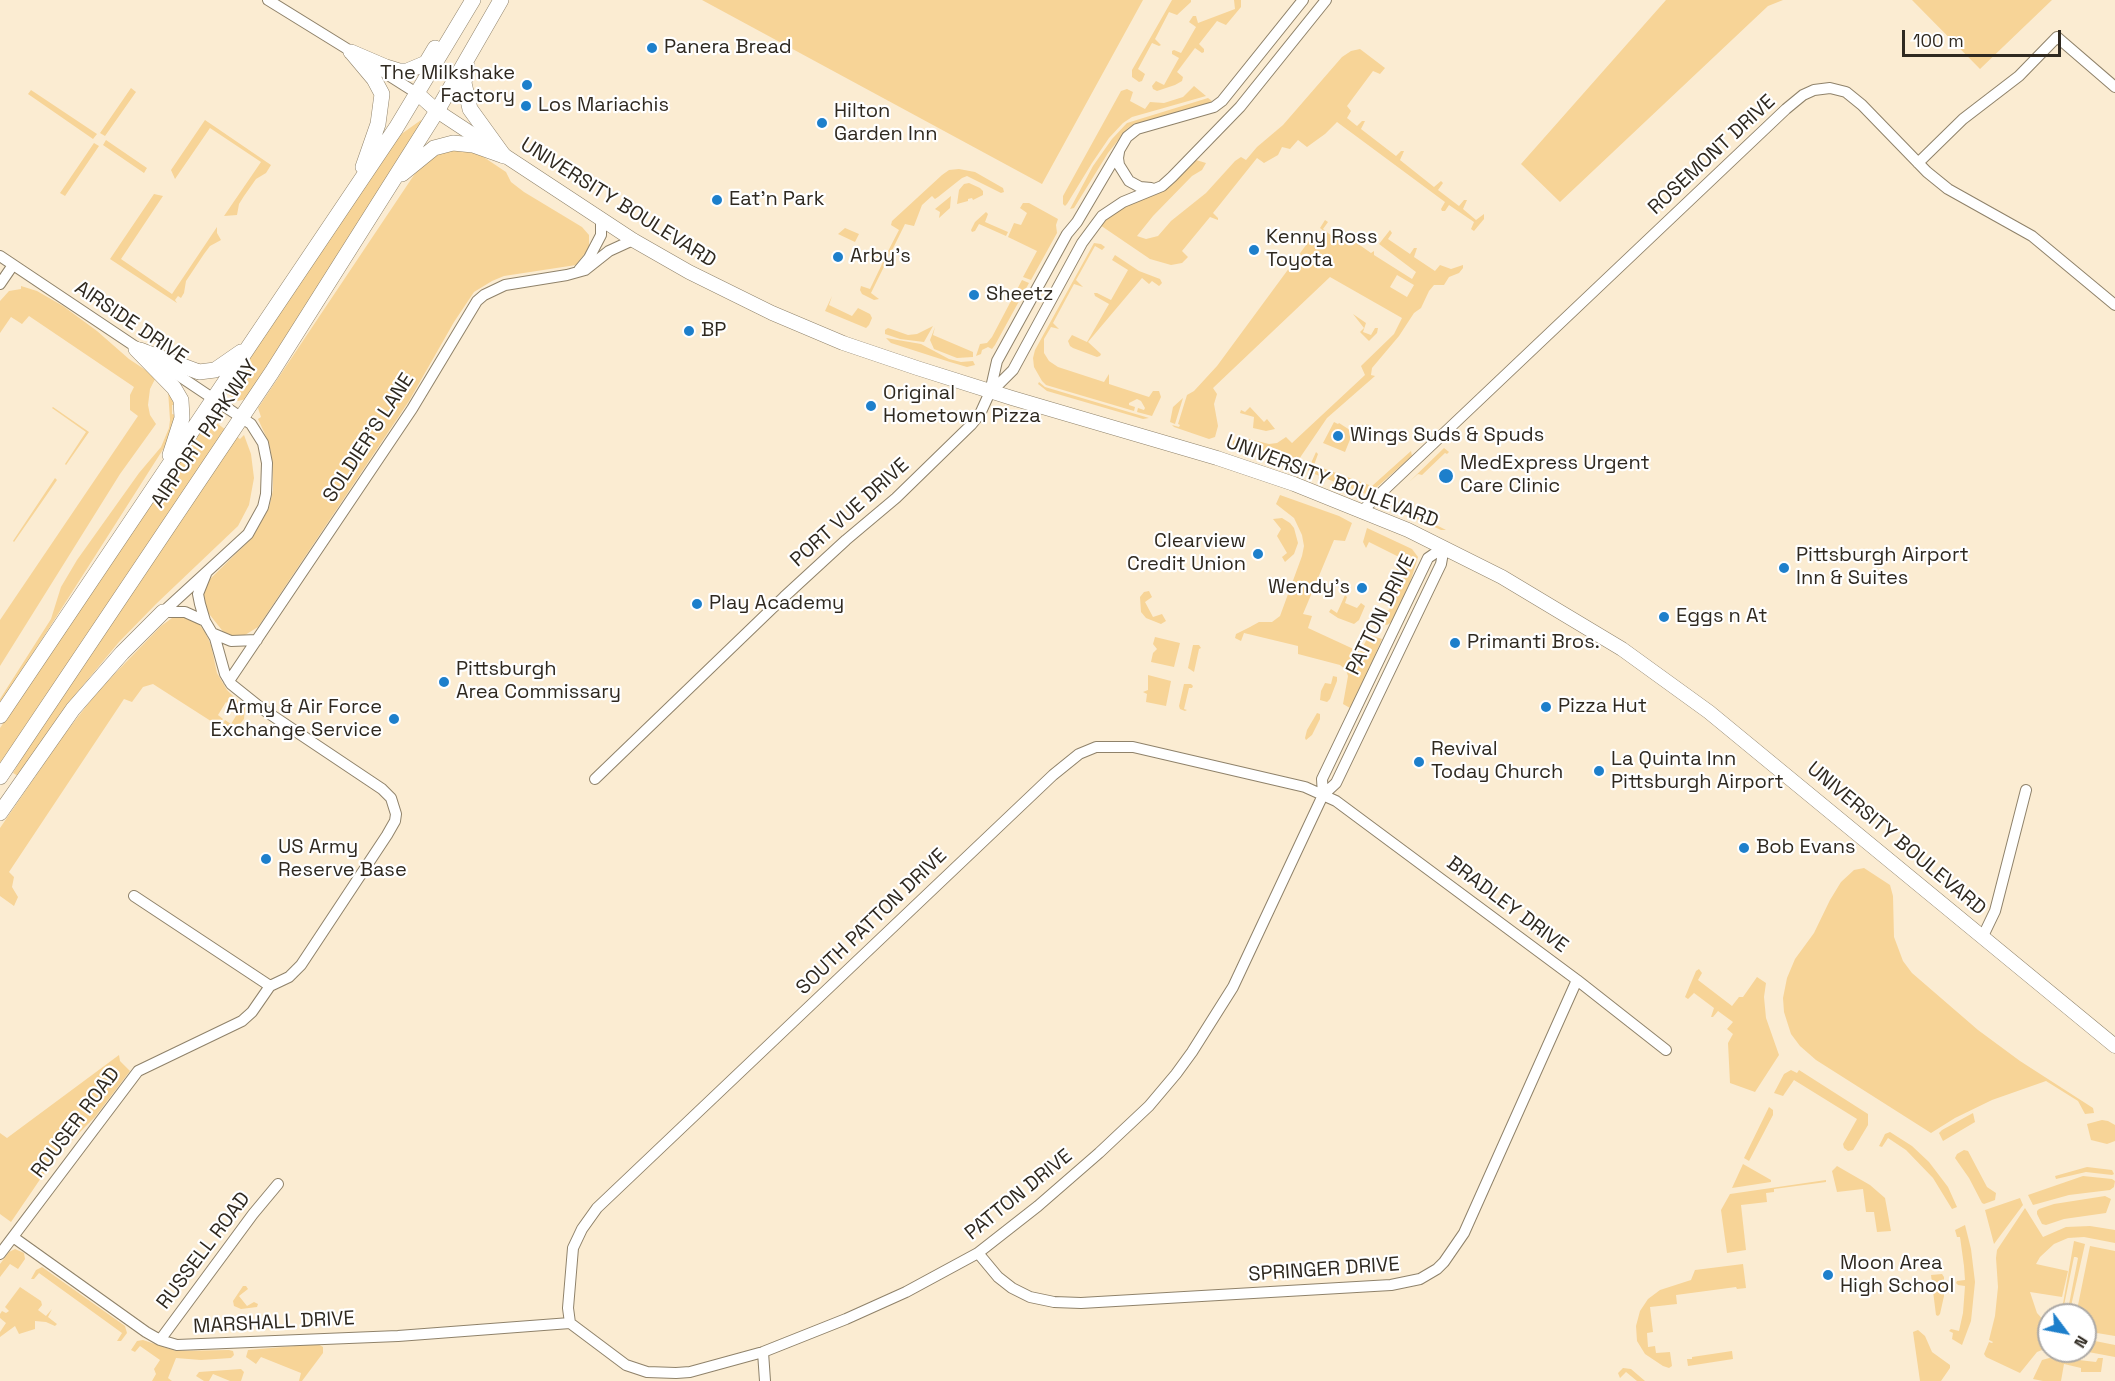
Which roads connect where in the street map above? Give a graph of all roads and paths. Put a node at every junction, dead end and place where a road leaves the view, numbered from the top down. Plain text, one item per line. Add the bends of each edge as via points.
1 (268, 0) edge
2 (468, 0) edge
3 (473, 0) edge
4 (501, 0) edge
5 (1303, 0) edge
6 (1326, 0) edge
7 (476, 42) junction
8 (351, 52) junction
9 (2115, 87) edge
10 (418, 94) junction
11 (437, 111) junction
12 (1120, 148) junction
13 (504, 156) junction
14 (1918, 163) junction
15 (388, 185) junction
16 (1157, 188) junction
17 (355, 190) junction
18 (601, 219) junction
19 (633, 240) junction
20 (0, 256) edge
21 (13, 265) junction
22 (577, 272) junction
23 (0, 284) edge
24 (2115, 305) edge
25 (250, 345) junction
26 (136, 349) junction
27 (990, 392) junction
28 (213, 400) junction
29 (242, 419) junction
30 (162, 475) junction
31 (1363, 510) junction
32 (1444, 547) junction
33 (206, 574) junction
34 (164, 612) junction
35 (205, 621) junction
36 (213, 633) junction
37 (256, 640) junction
38 (229, 681) junction
39 (0, 716) edge
40 (0, 777) edge
41 (595, 779) dead end
42 (2026, 790) dead end
43 (1323, 795) junction
44 (0, 813) edge
45 (134, 896) dead end
46 (1983, 936) junction
47 (1576, 980) junction
48 (270, 986) junction
49 (2115, 1046) edge
50 (1665, 1050) dead end
51 (278, 1184) dead end
52 (13, 1237) junction
53 (978, 1253) junction
54 (0, 1254) edge
55 (570, 1323) junction
56 (160, 1340) junction
57 (763, 1353) junction
58 (765, 1381) edge

1 - 8 street
2 - 8 highway via 462,2 426,63 414,69 399,71
3 - 10 highway, AIRPORT PARKWAY
4 - 7 highway
5 - 12 street via 1222,101 1137,129
6 - 16 street via 1236,111 1173,177
7 - 11 highway, AIRPORT PARKWAY
7 - 13 highway via 464,75 467,101
8 - 10 street
8 - 17 highway via 382,94 378,124
9 - 14 street via 2057,38
10 - 11 main road, UNIVERSITY BOULEVARD
10 - 17 highway, AIRPORT PARKWAY
11 - 13 main road, UNIVERSITY BOULEVARD
11 - 15 highway, AIRPORT PARKWAY
12 - 16 street via 1119,165 1129,181 1140,187
12 - 27 street via 1067,234 998,361
13 - 15 highway via 463,143 443,144
13 - 18 main road, UNIVERSITY BOULEVARD
14 - 24 street, ROSEMONT DRIVE via 1948,189 2044,244
14 - 31 street, ROSEMONT DRIVE via 1846,92 1830,88 1803,95
15 - 29 highway, AIRPORT PARKWAY
16 - 27 street via 1102,216 1082,243 1013,370
17 - 25 highway, AIRPORT PARKWAY
18 - 19 main road, UNIVERSITY BOULEVARD
18 - 22 street via 601,235
19 - 22 street, SOLDIER'S LANE
19 - 27 main road, UNIVERSITY BOULEVARD via 771,313 843,343
20 - 21 street, AIRSIDE DRIVE
21 - 23 street
21 - 26 street, AIRSIDE DRIVE
22 - 37 street, SOLDIER'S LANE via 505,285 477,301 412,409
25 - 26 highway via 215,370 205,372
25 - 28 highway, AIRPORT PARKWAY
26 - 28 street, AIRSIDE DRIVE
26 - 30 highway via 174,388 182,407 180,426
27 - 31 main road, UNIVERSITY BOULEVARD via 1217,458
27 - 41 street, PORT VUE DRIVE via 980,414 965,432 791,590
28 - 29 street, AIRSIDE DRIVE
28 - 30 highway, AIRPORT PARKWAY
29 - 33 street, AIRSIDE DRIVE via 263,443 267,463 263,507 248,534
29 - 40 highway, AIRPORT PARKWAY
30 - 39 highway, AIRPORT PARKWAY
31 - 32 main road, UNIVERSITY BOULEVARD
32 - 43 street, PATTON DRIVE via 1428,558 1322,779
32 - 46 main road, UNIVERSITY BOULEVARD via 1557,608 1647,666
33 - 34 street, AIRSIDE DRIVE
33 - 35 street via 198,594
34 - 35 street via 185,612
34 - 44 highway via 73,709
35 - 36 street
36 - 37 street via 231,641
36 - 38 street
37 - 38 street, SOLDIER'S LANE
38 - 48 street via 245,697 382,789 391,798 396,814 387,835 297,970
42 - 46 street via 1995,911
43 - 47 street, BRADLEY DRIVE via 1346,807
43 - 53 street, PATTON DRIVE via 1244,967 1181,1067 1129,1126
43 - 55 street, SOUTH PATTON DRIVE via 1305,787 1133,747 1096,747 1071,759 589,1217 573,1248
45 - 48 street
46 - 49 main road, UNIVERSITY BOULEVARD
47 - 50 street, BRADLEY DRIVE
47 - 53 street, SPRINGER DRIVE via 1464,1233 1444,1262 1420,1279 1391,1285 1060,1302 1030,1297 1012,1288
48 - 52 street, ROUSER ROAD via 252,1012 236,1025 138,1071
51 - 56 street, RUSSELL ROAD
52 - 54 street, ROUSER ROAD
52 - 56 street, MARSHALL DRIVE
53 - 57 street, PATTON DRIVE via 906,1292
55 - 56 street, MARSHALL DRIVE via 193,1346
55 - 57 street, PATTON DRIVE via 626,1365 647,1372 690,1372
57 - 58 street

